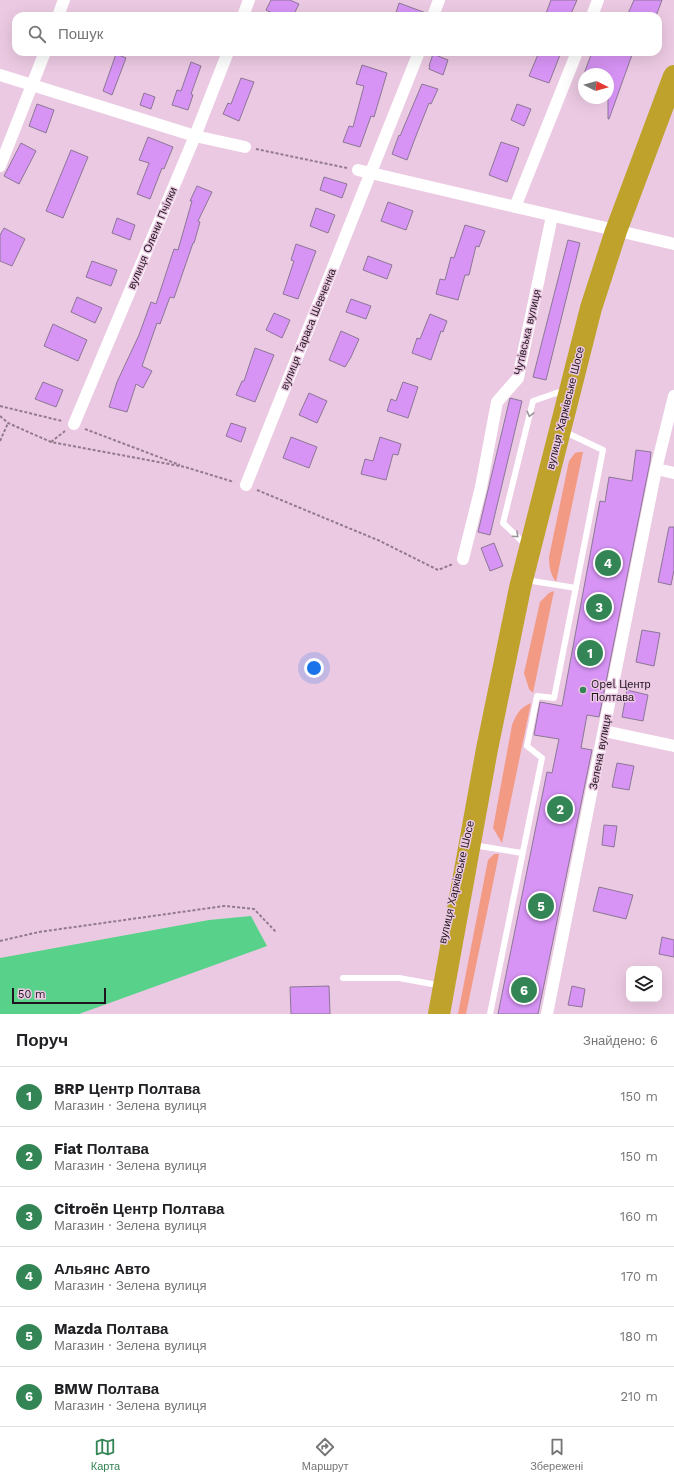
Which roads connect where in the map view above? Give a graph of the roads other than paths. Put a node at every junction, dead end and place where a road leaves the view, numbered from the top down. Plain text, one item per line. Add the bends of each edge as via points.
1 (64, 0) edge
2 (249, 0) edge
3 (439, 0) edge
4 (598, 0) edge
5 (60, 12) edge
6 (244, 12) edge
7 (434, 12) edge
8 (594, 12) edge
9 (43, 56) edge
10 (226, 56) edge
11 (417, 56) edge
12 (575, 56) edge
13 (0, 75) edge
14 (674, 76) edge
15 (32, 85) junction
16 (195, 136) junction
17 (245, 147) road end
18 (0, 166) edge
19 (364, 172) junction
20 (515, 207) junction
21 (552, 216) junction
22 (616, 231) junction
23 (674, 244) edge
24 (570, 388) junction
25 (674, 396) edge
26 (74, 424) road end
27 (560, 430) junction
28 (656, 469) junction
29 (674, 473) edge
30 (246, 485) road end
31 (530, 549) junction
32 (463, 559) road end
33 (523, 579) junction
34 (576, 588) junction
35 (604, 731) junction
36 (674, 746) edge
37 (487, 750) junction
38 (470, 844) junction
39 (522, 854) junction
40 (343, 978) dead end
41 (432, 984) junction
42 (425, 1014) edge
43 (439, 1014) edge
44 (490, 1014) edge
45 (547, 1014) edge

1 - 5 street
2 - 6 street
3 - 7 street
4 - 8 street
9 - 15 street
10 - 16 street, вулиця Олени Пчілки
11 - 19 street, вулиця Тараса Шевченка
12 - 20 street
13 - 15 street
14 - 22 highway, вулиця Харківське Шосе
15 - 16 street
15 - 18 street
16 - 17 street
16 - 26 street, вулиця Олени Пчілки
19 - 20 street
19 - 30 street, вулиця Тараса Шевченка
20 - 21 street
21 - 22 street
21 - 32 street, Чутівська вулиця via 518,378 497,402 482,487
22 - 23 street
22 - 24 highway, вулиця Харківське Шосе via 591,308
24 - 27 highway, вулиця Харківське Шосе
24 -> 31 lane via 533,401 503,523
25 - 28 street, Зелена вулиця
27 - 31 highway, вулиця Харківське Шосе
27 - 34 lane via 603,450
28 - 29 street
28 - 35 street, Зелена вулиця
31 - 33 highway, вулиця Харківське Шосе
33 - 34 lane
33 - 37 highway, вулиця Харківське Шосе
34 - 39 lane via 554,698 537,696 527,746 542,758
35 - 36 street
35 - 45 street, Зелена вулиця
37 - 38 highway, вулиця Харківське Шосе
37 - 41 highway, вулиця Харківське Шосе
38 - 39 lane
38 - 43 highway, вулиця Харківське Шосе
39 - 44 lane
40 - 41 lane via 399,978
41 - 42 highway, вулиця Харківське Шосе

